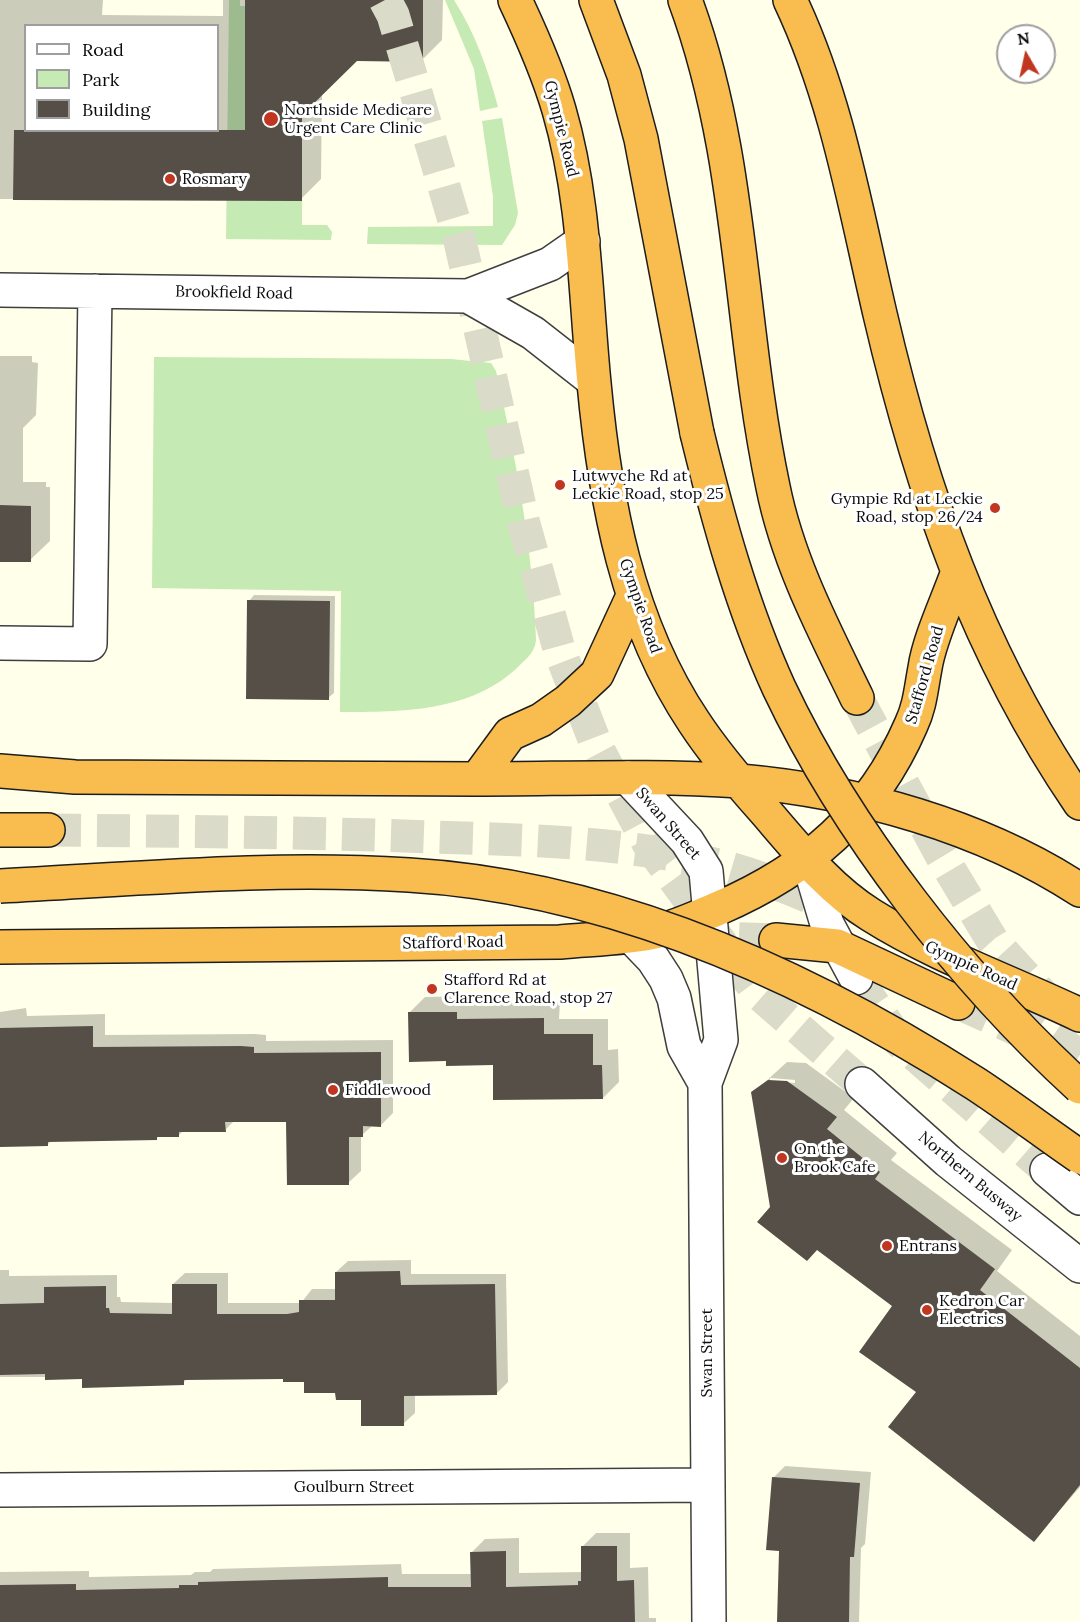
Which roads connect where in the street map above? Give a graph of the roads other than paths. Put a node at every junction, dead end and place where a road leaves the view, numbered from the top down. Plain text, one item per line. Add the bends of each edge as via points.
1 (515, 0) edge
2 (596, 0) edge
3 (685, 0) edge
4 (790, 0) edge
5 (582, 241) junction
6 (0, 290) edge
7 (94, 291) junction
8 (468, 296) junction
9 (593, 380) junction
10 (957, 574) junction
11 (633, 596) junction
12 (0, 643) edge
13 (857, 698) tunnel mouth
14 (0, 771) edge
15 (628, 778) junction
16 (477, 779) junction
17 (738, 781) junction
18 (863, 802) junction
19 (1080, 803) edge
20 (0, 830) edge
21 (48, 830) tunnel mouth
22 (808, 860) junction
23 (0, 886) edge
24 (1080, 890) edge
25 (711, 912) junction
26 (631, 936) junction
27 (776, 940) tunnel mouth
28 (837, 946) junction
29 (0, 947) edge
30 (856, 978) tunnel mouth
31 (958, 1003) tunnel mouth
32 (1080, 1015) edge
33 (705, 1083) junction
34 (862, 1084) tunnel mouth
35 (1080, 1087) edge
36 (1080, 1157) edge
37 (1047, 1170) tunnel mouth
38 (1080, 1198) edge
39 (1080, 1266) edge
40 (708, 1485) junction
41 (0, 1490) edge
42 (709, 1622) edge

1 - 5 highway, Gympie Road via 560,111
2 - 35 highway, bridge via 624,75 641,139 697,433 716,509 778,686 813,754 913,902 1032,1044
3 - 13 highway via 703,54 727,164 750,360 773,489 800,577
4 - 10 highway via 812,46 838,130 907,422
5 - 8 street, Brookfield Road via 550,264
5 - 9 highway, Gympie Road
6 - 7 street, Brookfield Road
7 - 8 street, Brookfield Road
7 - 12 street via 90,644
8 - 9 street, Brookfield Road via 533,333
9 - 11 highway, Gympie Road via 603,470
10 - 18 highway, Stafford Road via 925,668 923,693 912,725
10 - 19 highway via 1011,691
11 - 16 highway via 597,674 541,720 510,734
11 - 17 highway, Gympie Road via 654,651 692,720
14 - 16 highway via 75,777
15 - 16 highway
15 - 17 highway
15 - 25 street, Swan Street via 697,854 706,871
17 - 18 highway
17 - 22 highway, Gympie Road
18 - 22 highway, Stafford Road via 844,827
18 - 24 highway via 933,820 993,842
20 - 21 highway
22 - 25 highway, Stafford Road via 770,885
22 - 28 street
22 - 32 highway, Gympie Road via 871,915 920,943
23 - 36 highway, bridge via 339,872 478,882 555,896 625,915 701,944 850,1010 976,1084
25 - 26 highway, Stafford Road via 655,932
25 - 33 street, Swan Street via 722,1040
26 - 29 highway, Stafford Road via 560,942
26 - 33 street, Swan Street via 666,979 684,1046
27 - 28 highway
28 - 30 street
28 - 31 highway
33 - 40 street, Swan Street
34 - 39 street, Northern Busway via 948,1161
37 - 38 street
40 - 41 street, Goulburn Street
40 - 42 street, Swan Street

